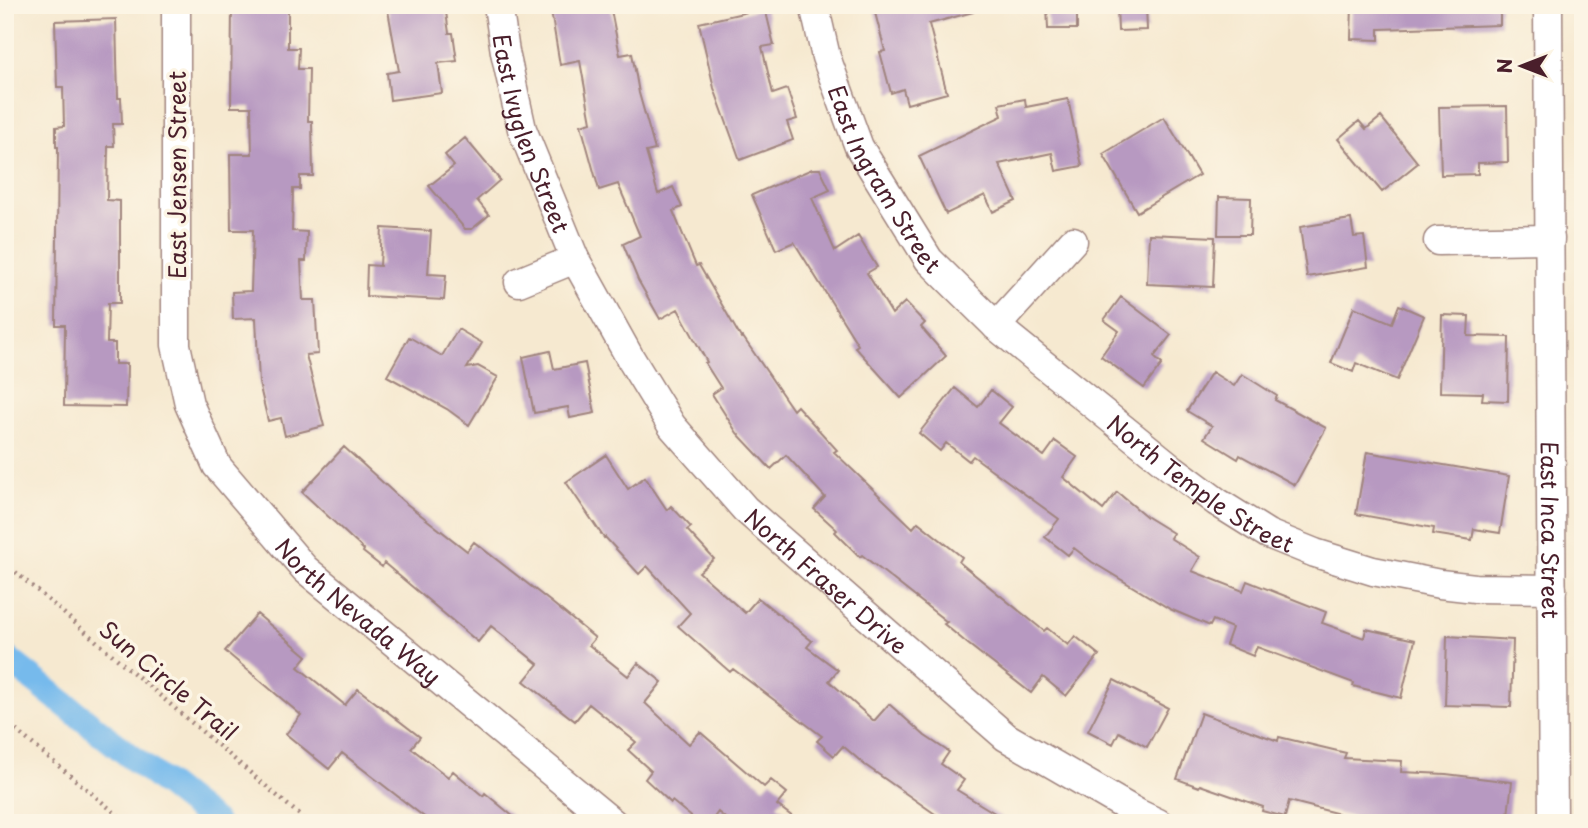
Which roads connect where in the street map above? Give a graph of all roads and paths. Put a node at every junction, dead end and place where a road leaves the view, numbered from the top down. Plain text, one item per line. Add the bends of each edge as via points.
1 (176, 5) edge
2 (498, 5) edge
3 (814, 5) edge
4 (1548, 5) edge
5 (1550, 239) junction
6 (1438, 241) dead end
7 (1073, 242) dead end
8 (575, 259) junction
9 (519, 282) dead end
10 (996, 326) junction
11 (176, 345) joint
12 (5, 563) edge
13 (1552, 589) junction
14 (5, 721) edge
15 (127, 823) edge
16 (309, 823) edge
17 (613, 823) edge
18 (1158, 823) edge
19 (1553, 823) edge

1 - 11 street, East Jensen Street
2 - 8 street, East Ivyglen Street via 522,130
3 - 10 street, East Ingram Street via 826,57 859,147 929,260
4 - 5 street, East Inca Street
5 - 6 street
5 - 13 street, East Inca Street
7 - 10 street
8 - 9 street
8 - 18 street, North Fraser Drive via 672,426 745,509 1006,737
10 - 13 street, North Temple Street via 1173,469 1268,534 1315,553 1412,580 1475,588
11 - 17 street, North Nevada Way via 189,404 218,466 304,569
12 - 16 path, Sun Circle Trail
13 - 19 street, East Inca Street
14 - 15 path

